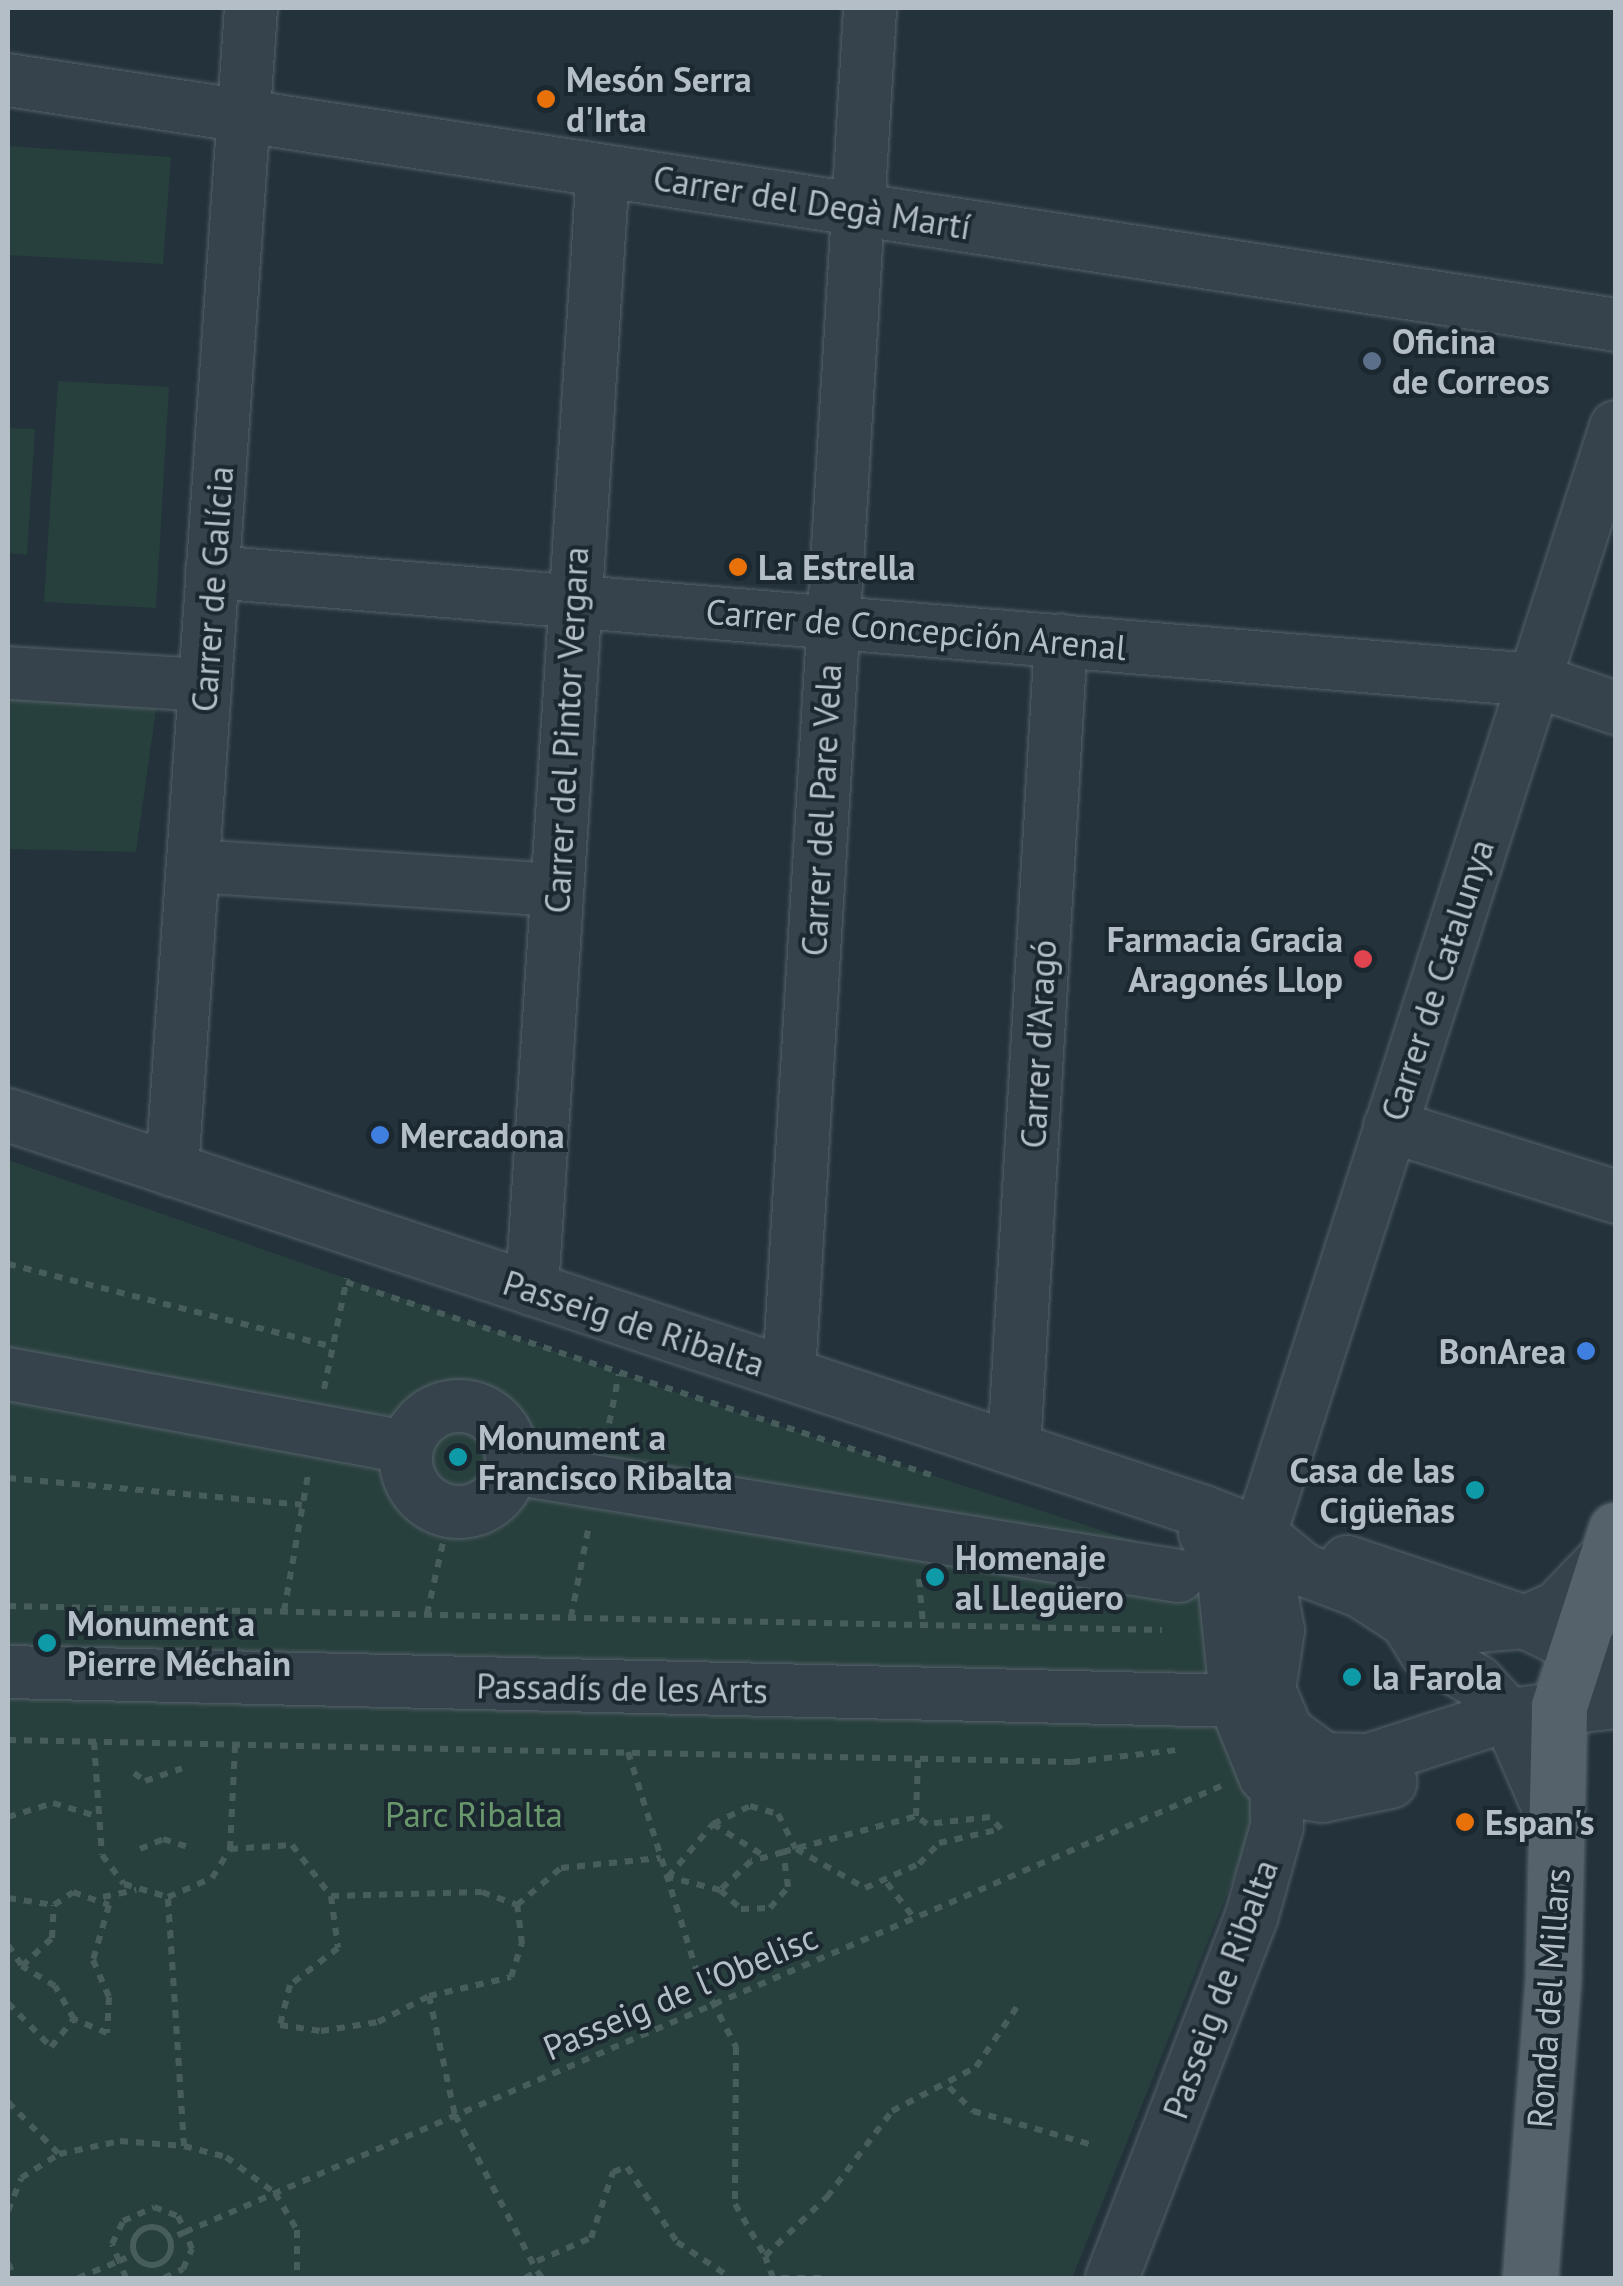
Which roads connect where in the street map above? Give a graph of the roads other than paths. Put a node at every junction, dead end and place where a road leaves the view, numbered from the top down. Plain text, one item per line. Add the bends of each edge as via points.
1 (250, 8) edge
2 (870, 8) edge
3 (8, 80) edge
4 (243, 116) junction
5 (603, 171) junction
6 (858, 209) junction
7 (1616, 324) edge
8 (1616, 427) edge
9 (212, 572) junction
10 (573, 601) junction
11 (832, 622) junction
12 (1062, 640) junction
13 (8, 673) edge
14 (1534, 680) junction
15 (205, 685) junction
16 (1616, 708) edge
17 (194, 866) junction
18 (556, 890) junction
19 (8, 1115) edge
20 (1390, 1126) junction
21 (8, 1143) edge
22 (172, 1170) junction
23 (1616, 1196) edge
24 (532, 1289) junction
25 (8, 1374) edge
26 (789, 1374) junction
27 (406, 1448) junction
28 (1014, 1448) junction
29 (512, 1468) junction
30 (1265, 1541) junction
31 (1611, 1543) edge
32 (1192, 1555) junction
33 (1525, 1622) junction
34 (1407, 1628) junction
35 (1596, 1658) edge
36 (8, 1672) edge
37 (1261, 1680) junction
38 (1616, 1686) edge
39 (1616, 1702) edge
40 (1529, 1718) junction
41 (1389, 1753) junction
42 (1279, 1789) junction
43 (1112, 2278) edge
44 (1530, 2278) edge

1 - 4 street, Carrer de Galícia
2 - 6 street, Carrer del Pare Vela
3 - 4 street, Carrer del Degà Martí
4 - 5 street, Carrer del Degà Martí
4 - 9 street, Carrer de Galícia
5 - 6 street, Carrer del Degà Martí
5 - 10 street, Carrer del Pintor Vergara
6 - 7 street, Carrer del Degà Martí
6 - 11 street, Carrer del Pare Vela
8 - 14 street, Carrer de Catalunya
9 - 10 street, Carrer de Concepción Arenal
9 - 15 street, Carrer de Galícia
10 - 11 street, Carrer de Concepción Arenal
10 - 18 street, Carrer del Pintor Vergara
11 - 12 street, Carrer de Concepción Arenal
11 - 26 street, Carrer del Pare Vela
12 - 14 street, Carrer de Concepción Arenal
12 - 28 street, Carrer d'Aragó
13 - 15 street
14 - 16 street, Carrer de Concepción Arenal
14 - 20 street, Carrer de Catalunya
15 - 17 street, Carrer de Galícia
17 - 18 street
17 - 22 street, Carrer de Galícia
18 - 24 street, Carrer del Pintor Vergara
19 - 22 street, Passeig de Ribalta
20 - 23 street
20 - 30 street, Carrer de Catalunya
21 - 32 street, Passeig de Ribalta
22 - 24 street, Passeig de Ribalta
24 - 26 street, Passeig de Ribalta
25 - 27 street
26 - 28 street, Passeig de Ribalta
27 - 29 street via 436,1410 465,1405 491,1415 509,1439
27 - 29 street via 408,1477 426,1501 450,1512 476,1510 500,1494
28 - 30 street, Passeig de Ribalta
29 - 32 street
30 - 32 street
30 - 33 street
30 - 34 street
30 - 37 street
31 - 33 street via 1556,1608
31 - 35 main road, Ronda del Millars
32 - 37 street via 1223,1569
33 - 34 street via 1436,1634
33 - 35 street
34 - 37 street via 1348,1603 1312,1612
34 - 40 street
34 - 41 street via 1428,1701
35 - 40 main road, Ronda del Millars
36 - 37 street, Passadís de les Arts
37 - 41 street via 1287,1732 1324,1759
37 - 42 street, Passeig de Ribalta
38 - 40 street
39 - 40 street
40 - 41 street
40 - 42 street via 1380,1786 1322,1796
40 - 44 main road, Ronda del Millars via 1559,1833
42 - 43 street, Passeig de Ribalta via 1252,1915

